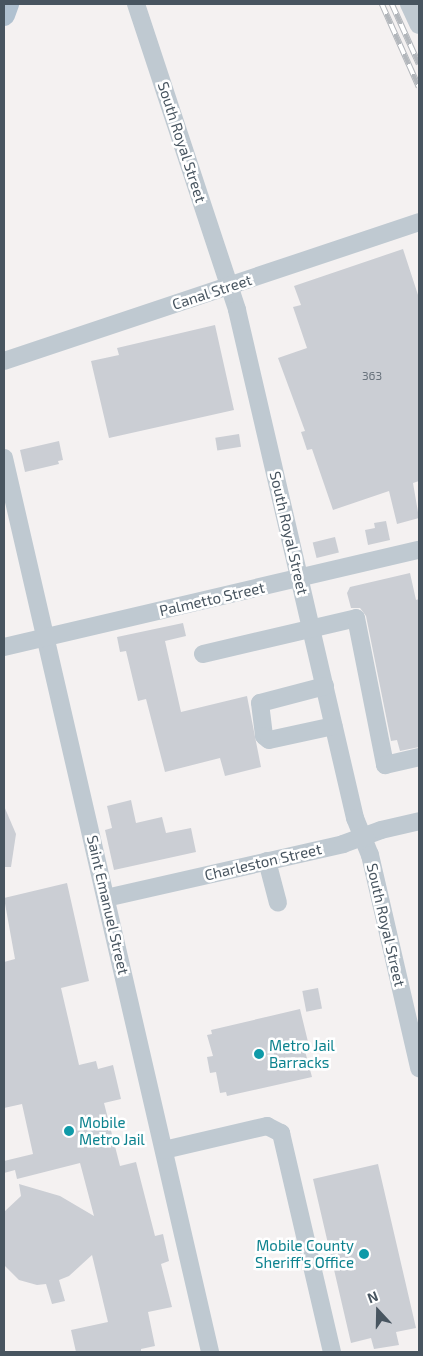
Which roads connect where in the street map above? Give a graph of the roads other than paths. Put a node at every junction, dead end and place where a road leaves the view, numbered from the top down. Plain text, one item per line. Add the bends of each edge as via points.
1 (8, 4) edge
2 (136, 4) edge
3 (410, 4) edge
4 (4, 15) edge
5 (419, 25) edge
6 (419, 222) edge
7 (229, 286) junction
8 (4, 362) edge
9 (4, 458) edge
10 (419, 550) edge
11 (300, 578) junction
12 (312, 628) junction
13 (45, 637) junction
14 (4, 647) edge
15 (203, 654) dead end
16 (325, 686) junction
17 (334, 726) junction
18 (419, 757) edge
19 (419, 821) edge
20 (363, 837) junction
21 (267, 861) junction
22 (106, 898) junction
23 (278, 903) dead end
24 (419, 1068) edge
25 (164, 1150) junction
26 (210, 1352) edge
27 (332, 1352) edge

1 - 4 main road
2 - 7 street, South Royal Street
3 - 5 street
6 - 7 street, Canal Street
7 - 8 street, Canal Street
7 - 11 street, South Royal Street
9 - 13 street, Saint Emanuel Street
10 - 11 street, Palmetto Street
11 - 12 street, South Royal Street
11 - 13 street, Palmetto Street
12 - 15 street
12 - 16 street, South Royal Street
12 - 18 street via 356,618 385,765
13 - 14 street, Palmetto Street
13 - 22 street, Saint Emanuel Street
16 - 17 street, South Royal Street
16 - 17 street via 260,703 264,736 269,740
17 - 20 street, South Royal Street via 355,818
19 - 20 street, Charleston Street
20 - 21 street, Charleston Street
20 - 24 street, South Royal Street via 370,855
21 - 22 street, Charleston Street
21 - 23 street
22 - 25 street, Saint Emanuel Street
25 - 26 street, Saint Emanuel Street
25 - 27 street via 267,1126 281,1133

